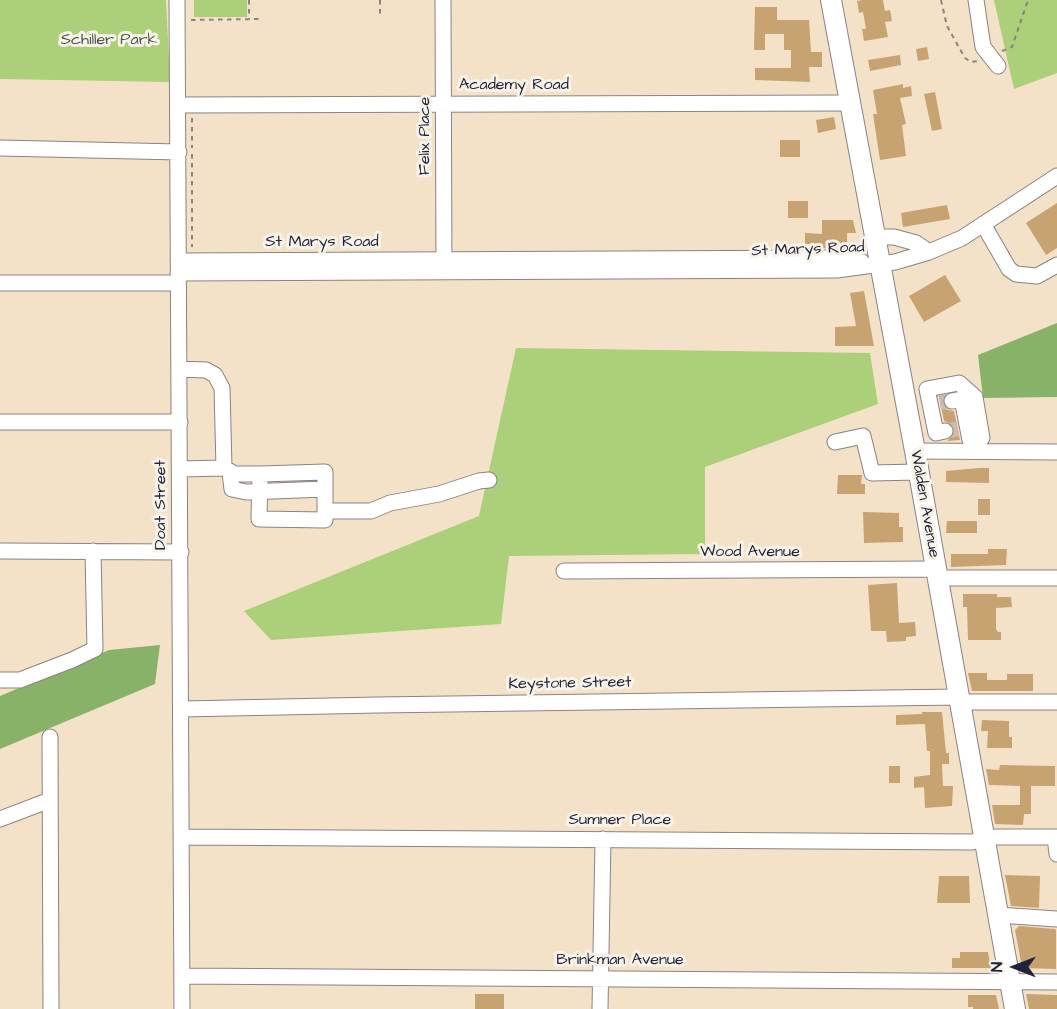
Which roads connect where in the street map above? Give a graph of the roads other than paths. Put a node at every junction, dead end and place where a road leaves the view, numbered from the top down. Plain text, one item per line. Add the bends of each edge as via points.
1 (177, 0) edge
2 (443, 0) edge
3 (831, 0) edge
4 (976, 0) edge
5 (994, 61) road end
6 (849, 98) junction
7 (693, 99) junction
8 (179, 100) junction
9 (444, 100) junction
10 (0, 148) edge
11 (179, 152) junction
12 (1057, 176) edge
13 (983, 224) junction
14 (875, 237) junction
15 (929, 252) junction
16 (880, 264) junction
17 (1057, 265) edge
18 (444, 266) junction
19 (178, 272) junction
20 (0, 283) edge
21 (179, 369) junction
22 (961, 418) junction
23 (0, 422) edge
24 (180, 422) junction
25 (909, 423) junction
26 (835, 442) dead end
27 (915, 452) junction
28 (1057, 452) edge
29 (180, 469) junction
30 (227, 470) junction
31 (918, 472) junction
32 (260, 474) junction
33 (489, 480) dead end
34 (325, 489) junction
35 (258, 491) junction
36 (325, 511) junction
37 (0, 551) edge
38 (93, 551) junction
39 (181, 552) junction
40 (564, 571) dead end
41 (937, 574) junction
42 (1057, 578) edge
43 (0, 680) edge
44 (959, 700) junction
45 (1057, 702) edge
46 (182, 709) junction
47 (50, 737) dead end
48 (50, 800) junction
49 (0, 819) edge
50 (182, 837) junction
51 (1056, 837) edge
52 (603, 839) junction
53 (984, 839) junction
54 (1057, 854) edge
55 (998, 915) junction
56 (1057, 919) edge
57 (182, 976) junction
58 (601, 979) junction
59 (1010, 981) junction
60 (1057, 982) edge
61 (51, 1009) edge
62 (182, 1009) edge
63 (600, 1009) edge
64 (1015, 1009) edge

1 - 8 street, Doat Street
2 - 9 street, Felix Place
3 - 6 main road, Walden Avenue
4 - 5 street via 982,47
6 - 7 street, Academy Road
6 - 7 street, Academy Road via 827,103
6 - 14 main road, Walden Avenue
7 - 9 street, Academy Road
8 - 9 street, Academy Road
8 - 11 street, Doat Street
9 - 18 street, Felix Place
10 - 11 street
11 - 19 street, Doat Street
12 - 13 street, St Marys Road
13 - 15 street, St Marys Road
13 - 17 street via 1016,274 1037,276
14 - 15 street via 916,243
14 - 16 main road, Walden Avenue
15 - 16 street, St Marys Road
16 - 18 street, St Marys Road via 837,258 726,265
16 - 25 main road, Walden Avenue
18 - 19 street, St Marys Road
19 - 20 street, St Marys Road
19 - 21 street, Doat Street
21 - 24 street, Doat Street
21 - 30 street via 206,370 215,375 222,388
22 - 25 street
22 - 27 street
22 - 28 street
23 - 24 street
24 - 29 street, Doat Street
25 - 27 main road, Walden Avenue
26 - 31 street via 863,436 872,473
27 - 31 main road, Walden Avenue
29 - 30 street
29 - 39 street, Doat Street
30 - 32 street
30 - 35 street via 232,489
31 - 41 main road, Walden Avenue
32 - 34 street via 325,472
32 - 35 street
33 - 36 street via 371,511
34 - 35 street
34 - 36 street
35 - 36 street via 259,519 325,520
37 - 38 street
38 - 39 street
38 - 43 street via 94,649 20,680
39 - 46 street, Doat Street
40 - 41 street, Wood Avenue
41 - 42 street, Wood Avenue
41 - 44 main road, Walden Avenue
44 - 45 street, Keystone Street
44 - 46 street, Keystone Street
44 - 53 main road, Walden Avenue
46 - 50 street, Doat Street
47 - 48 street
48 - 49 street
48 - 61 street
50 - 52 street, Sumner Place
50 - 57 street, Doat Street
51 - 53 street, Sumner Place
51 - 54 street
52 - 53 street, Sumner Place
52 - 58 street
53 - 55 main road, Walden Avenue
55 - 56 street
55 - 59 main road, Walden Avenue
57 - 58 street, Brinkman Avenue
57 - 62 street, Doat Street
58 - 59 street, Brinkman Avenue
58 - 63 street
59 - 60 street, Brinkman Avenue
59 - 64 main road, Walden Avenue

